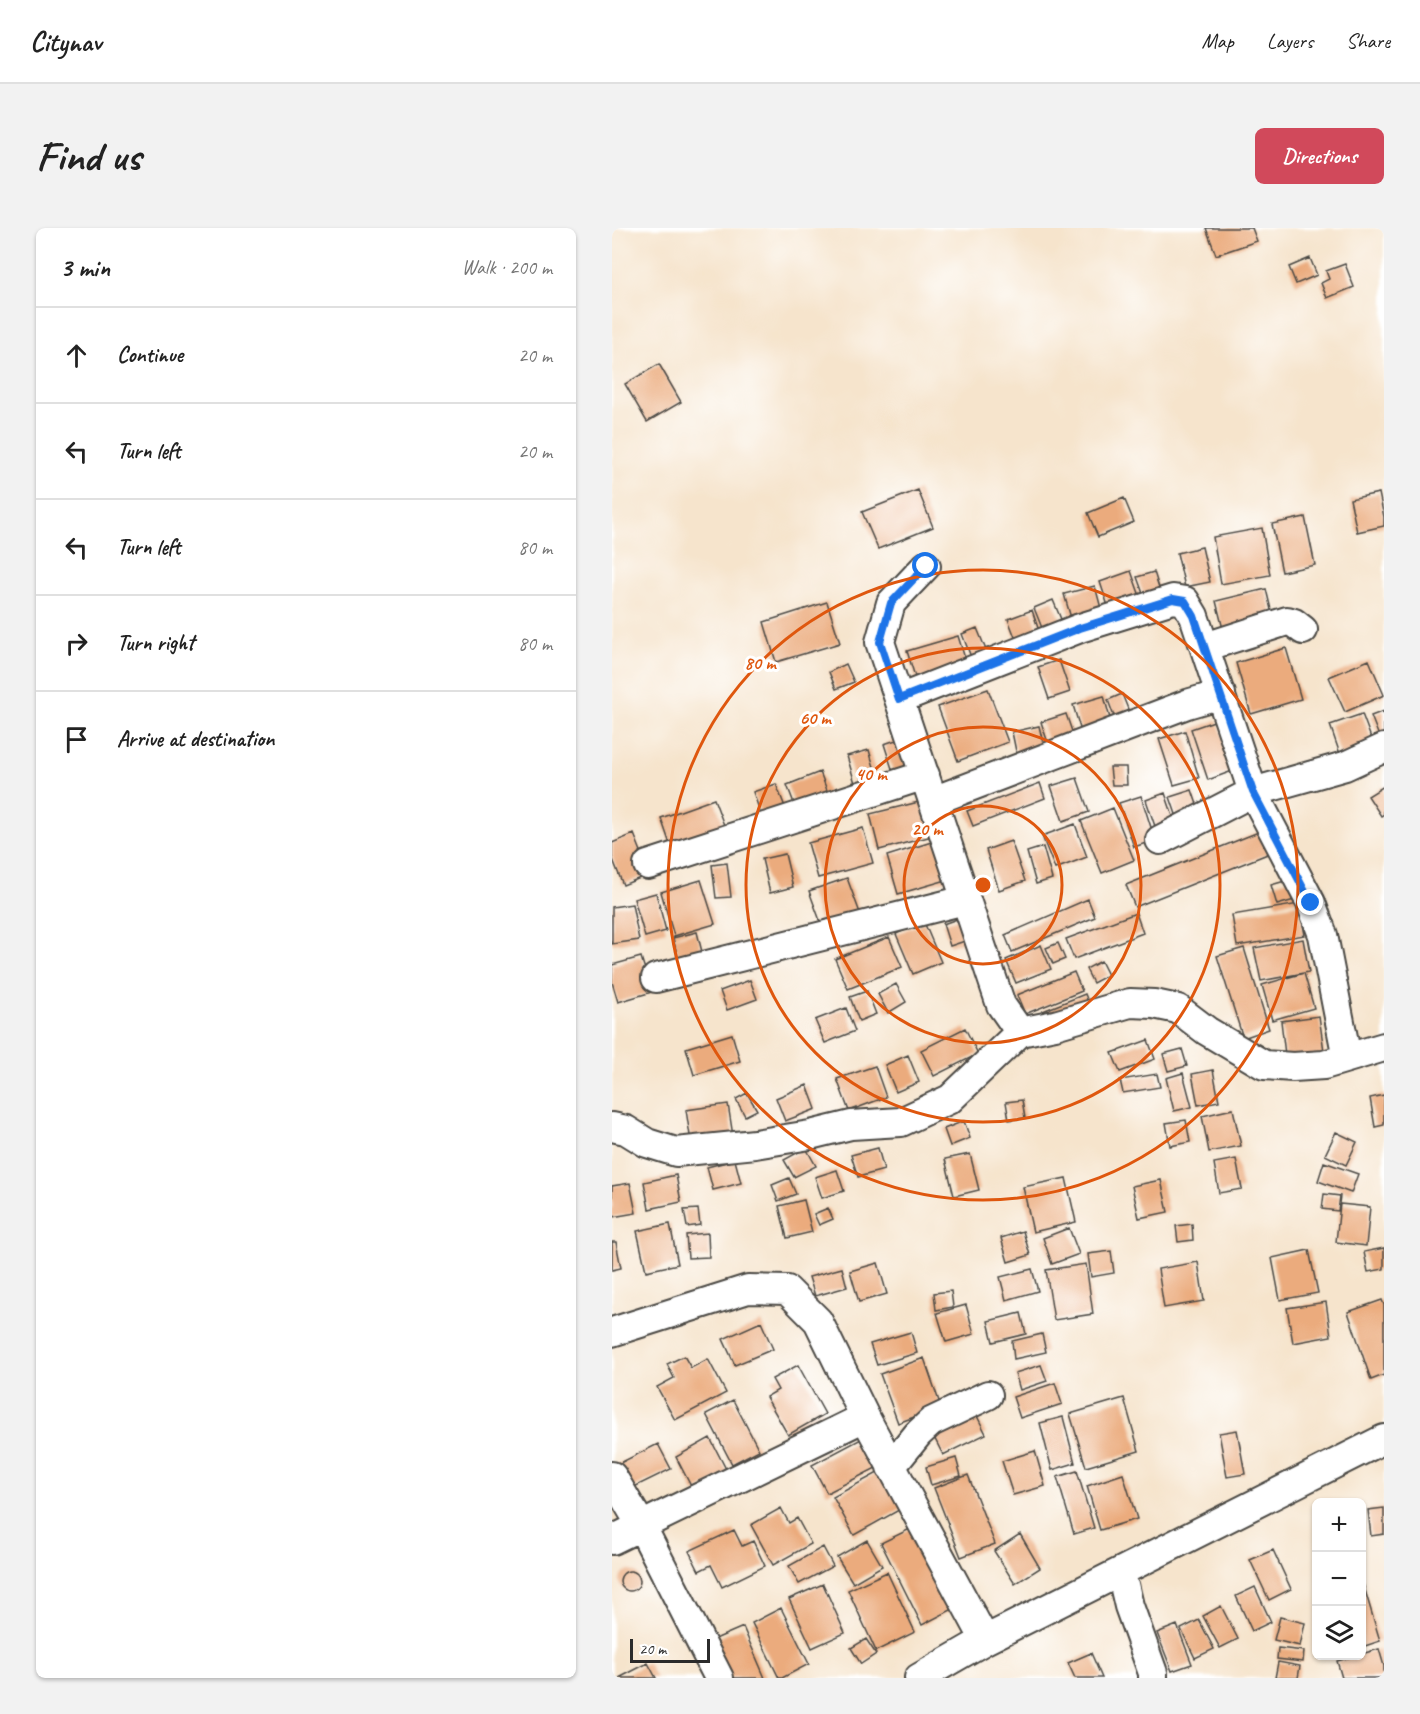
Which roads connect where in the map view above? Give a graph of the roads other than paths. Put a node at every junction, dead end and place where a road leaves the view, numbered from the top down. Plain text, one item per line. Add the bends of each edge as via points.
1 (926, 566) dead end
2 (1304, 630) dead end
3 (1205, 647) junction
4 (1221, 694) junction
5 (899, 699) junction
6 (1384, 748) edge
7 (929, 788) junction
8 (1253, 792) junction
9 (1160, 840) dead end
10 (648, 865) dead end
11 (965, 900) junction
12 (656, 978) dead end
13 (1020, 1032) junction
14 (1384, 1047) edge
15 (1347, 1058) junction
16 (612, 1127) edge
17 (612, 1332) edge
18 (988, 1395) dead end
19 (865, 1417) junction
20 (1384, 1439) edge
21 (891, 1467) junction
22 (612, 1476) edge
23 (641, 1525) junction
24 (612, 1540) edge
25 (1121, 1572) junction
26 (985, 1640) junction
27 (719, 1678) edge
28 (920, 1678) edge
29 (1153, 1678) edge

1 - 5 street via 891,603 880,642
2 - 3 street via 1287,621
3 - 4 street
3 - 5 street via 1185,601 1173,599 1080,628
4 - 7 street
4 - 8 street
5 - 7 street
6 - 8 street via 1345,766
7 - 10 street
7 - 11 street
8 - 9 street
8 - 15 street via 1311,903 1323,935
11 - 12 street
11 - 13 street via 1001,1005
13 - 15 street via 1130,1003 1154,1004 1178,1009 1264,1065 1324,1065
13 - 16 street via 950,1099 901,1122 851,1125 755,1144 676,1152
14 - 15 street
17 - 19 street via 748,1289 787,1290 818,1321
18 - 21 street via 931,1422
19 - 21 street
19 - 23 street
20 - 25 street
21 - 26 street
22 - 23 street
23 - 24 street
23 - 27 street
25 - 26 street
25 - 29 street via 1128,1606
26 - 28 street

